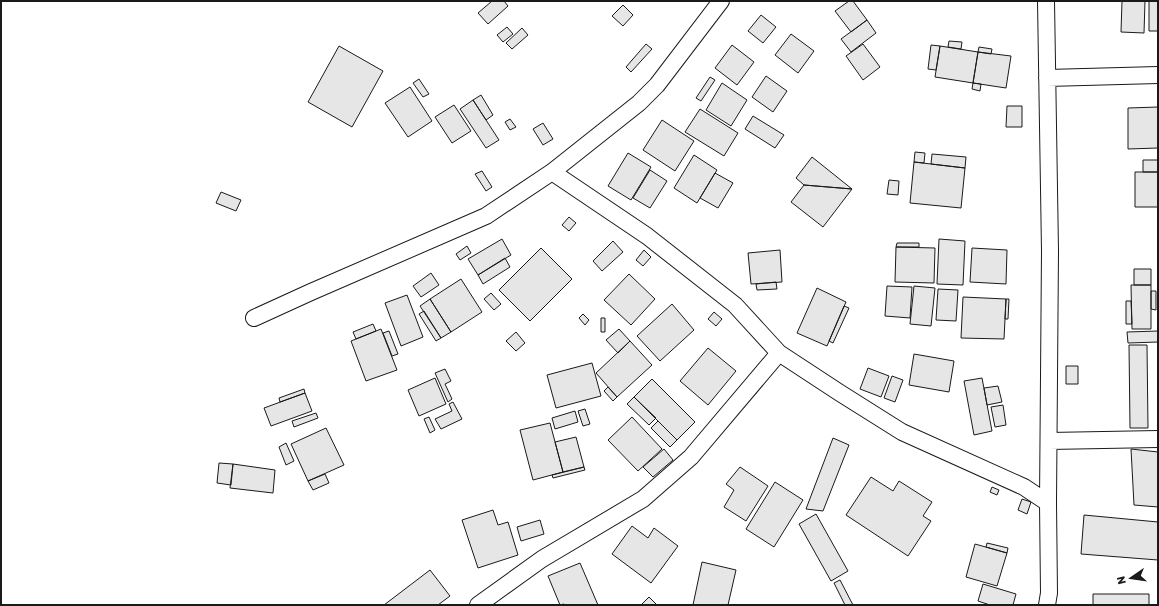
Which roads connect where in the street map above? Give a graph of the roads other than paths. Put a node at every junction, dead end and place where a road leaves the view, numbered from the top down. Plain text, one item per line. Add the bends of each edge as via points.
1 (721, 1) edge
2 (1046, 1) edge
3 (1158, 75) edge
4 (1047, 78) junction
5 (552, 172) junction
6 (254, 318) dead end
7 (779, 353) junction
8 (1158, 439) edge
9 (1049, 441) junction
10 (1048, 504) junction
11 (478, 605) edge
12 (1047, 605) edge

1 - 5 street via 658,85
2 - 4 street
3 - 4 street
4 - 9 street via 1050,251
5 - 6 street via 486,216
5 - 7 street via 647,236 735,305
7 - 10 street via 902,432 1024,487
7 - 11 street via 691,456 643,499 542,559
8 - 9 street
9 - 10 street
10 - 12 street

